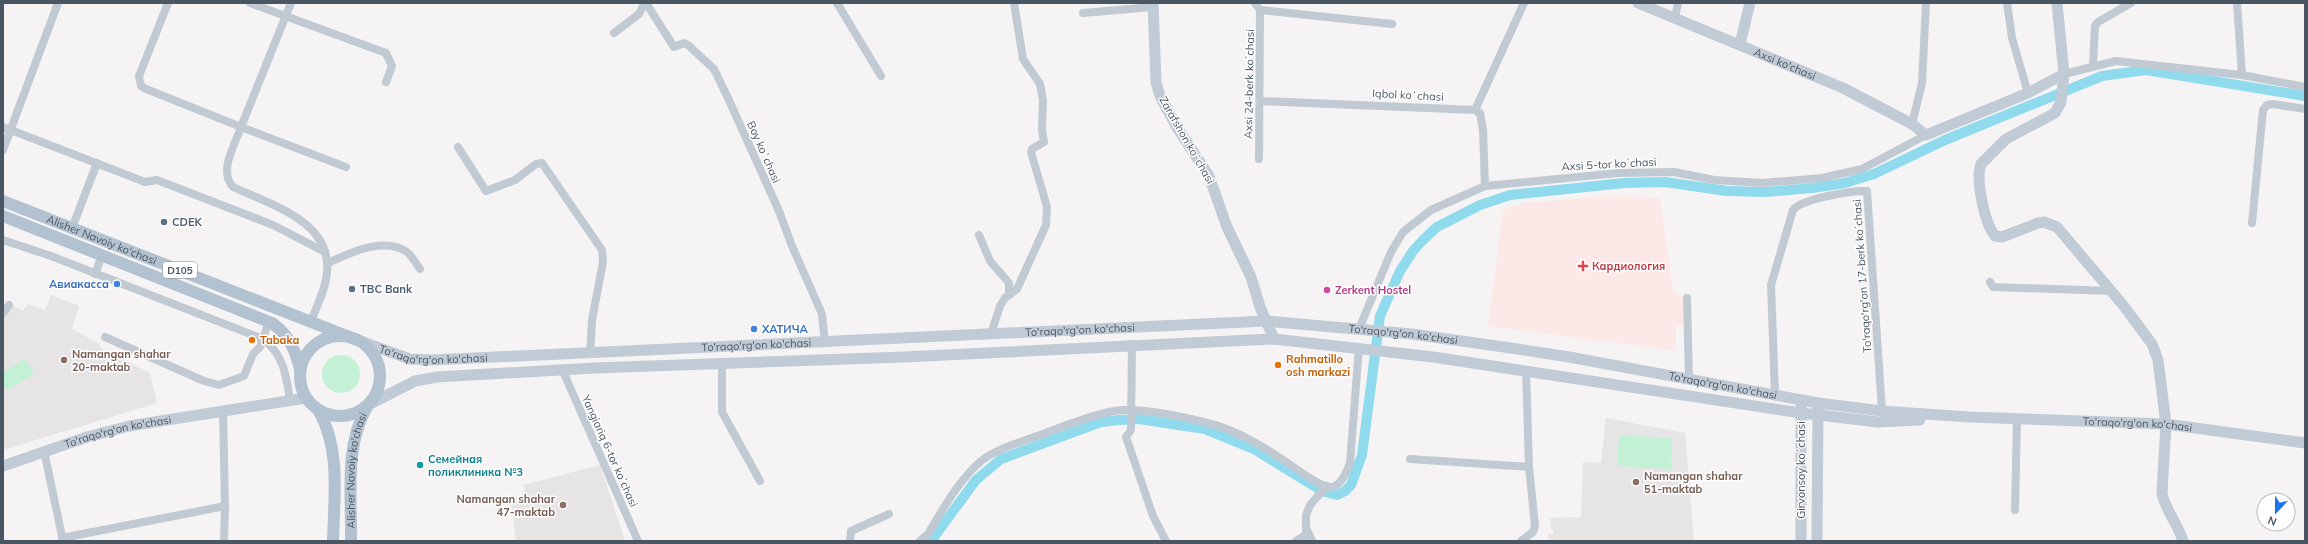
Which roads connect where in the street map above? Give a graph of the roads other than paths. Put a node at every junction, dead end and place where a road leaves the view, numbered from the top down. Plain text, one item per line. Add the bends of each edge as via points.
1 (58, 3) edge
2 (168, 3) edge
3 (250, 3) edge
4 (291, 3) edge
5 (645, 3) edge
6 (837, 3) edge
7 (1014, 3) edge
8 (1255, 3) edge
9 (1524, 3) edge
10 (1638, 3) edge
11 (1678, 3) edge
12 (1750, 3) edge
13 (1926, 3) edge
14 (2007, 3) edge
15 (2057, 3) edge
16 (2131, 3) edge
17 (2236, 3) edge
18 (1153, 5) edge
19 (1260, 10) junction
20 (1083, 13) dead end
21 (286, 16) junction
22 (1675, 18) junction
23 (1392, 24) dead end
24 (614, 33) dead end
25 (1740, 44) junction
26 (2093, 66) junction
27 (2242, 75) junction
28 (881, 76) dead end
29 (2064, 78) junction
30 (386, 82) dead end
31 (2305, 87) edge
32 (2028, 93) junction
33 (1261, 101) junction
34 (1475, 110) junction
35 (2305, 110) edge
36 (1912, 124) junction
37 (241, 127) junction
38 (7, 128) edge
39 (1926, 135) junction
40 (458, 147) dead end
41 (3, 150) edge
42 (1259, 159) dead end
43 (97, 163) junction
44 (346, 167) dead end
45 (1485, 186) junction
46 (3, 201) edge
47 (3, 216) edge
48 (2252, 222) dead end
49 (72, 228) junction
50 (979, 235) dead end
51 (3, 240) edge
52 (325, 252) junction
53 (102, 255) junction
54 (328, 263) junction
55 (420, 269) dead end
56 (95, 274) junction
57 (1990, 282) dead end
58 (2111, 291) junction
59 (1009, 295) junction
60 (1687, 298) dead end
61 (9, 305) dead end
62 (3, 313) edge
63 (311, 321) junction
64 (1266, 321) junction
65 (270, 322) junction
66 (1359, 329) junction
67 (991, 334) junction
68 (105, 338) dead end
69 (263, 338) junction
70 (1274, 339) junction
71 (357, 340) junction
72 (825, 343) junction
73 (1132, 344) junction
74 (1359, 347) junction
75 (590, 354) junction
76 (722, 364) junction
77 (300, 369) junction
78 (562, 369) junction
79 (1526, 370) junction
80 (1689, 379) junction
81 (1775, 395) junction
82 (306, 398) junction
83 (290, 400) junction
84 (1801, 400) junction
85 (1818, 403) junction
86 (370, 404) junction
87 (223, 410) junction
88 (319, 411) junction
89 (1882, 411) junction
90 (1801, 413) junction
91 (1818, 415) junction
92 (1132, 416) junction
93 (1969, 417) junction
94 (2017, 418) junction
95 (2166, 424) junction
96 (2305, 443) edge
97 (44, 451) junction
98 (1410, 460) dead end
99 (3, 466) edge
100 (1529, 467) junction
101 (760, 481) dead end
102 (1327, 486) junction
103 (225, 506) junction
104 (2015, 510) dead end
105 (889, 514) dead end
106 (1307, 530) junction
107 (62, 539) edge
108 (224, 541) edge
109 (333, 541) edge
110 (351, 541) edge
111 (638, 541) edge
112 (850, 541) edge
113 (920, 541) edge
114 (1166, 541) edge
115 (1296, 541) edge
116 (1312, 541) edge
117 (1522, 541) edge
118 (1802, 541) edge
119 (1817, 541) edge
120 (2183, 541) edge

1 - 38 street
2 - 37 street via 139,76 141,86
3 - 21 street
4 - 21 street
5 - 24 street via 639,14
5 - 72 street, Boy koʻchasi via 674,47 684,43 688,45 714,69 815,296 822,314
6 - 28 street
7 - 59 street via 1022,55 1040,84 1043,100 1044,142 1031,152 1047,207 1046,225 1037,246 1017,289
8 - 19 street
9 - 34 street
10 - 22 main road, Axsi ko'chasi
11 - 22 street
12 - 25 main road
13 - 36 street via 1922,83
14 - 32 street via 2012,38
15 - 29 main road
16 - 26 street via 2095,26
17 - 27 street
18 - 20 street
18 - 64 main road, Zarafshon koʻchasi via 1156,82 1160,96 1209,176 1227,227 1251,277
19 - 23 street
19 - 33 street, Аxsi 24-berk koʼchasi
21 - 30 street via 386,53 392,66
21 - 37 street
22 - 25 main road, Axsi ko'chasi
25 - 36 main road, Axsi ko'chasi via 1843,88
26 - 27 street via 2116,61
26 - 29 street
27 - 31 street
29 - 32 main road
29 - 58 main road via 2061,101 2055,113 2006,139 1981,164 1981,198 1991,231 1995,236 2002,237 2038,223 2057,227
32 - 39 main road
33 - 34 street, Iqbol koʻchasi
33 - 42 street, Аxsi 24-berk koʼchasi
34 - 45 street via 1480,113 1483,130
35 - 48 street via 2273,104 2267,105 2263,110
36 - 39 main road, Axsi ko'chasi
37 - 44 street
37 - 52 street via 226,168 228,182 233,187 302,219 320,239
38 - 41 street
38 - 43 street
39 - 45 street, Аxsi 5-tor koʼchasi via 1862,169 1822,178 1762,183 1714,180 1674,172 1618,173
40 - 75 street via 486,191 515,180 536,164 542,163 602,250 603,262 592,320
43 - 49 street
43 - 52 street via 145,182 158,180 273,225
45 - 66 street, Аxsi 5-tor koʼchasi via 1431,210 1403,232
46 - 49 main road, Alisher Navoiy ko'chasi / D105
47 - 53 main road, Alisher Navoiy ko'chasi / D105
49 - 63 main road, Alisher Navoiy ko'chasi / D105
50 - 59 street via 990,261 1009,283
51 - 56 street
52 - 54 street
53 - 56 street
53 - 65 main road, Alisher Navoiy ko'chasi / D105
54 - 55 street via 379,245 408,252
54 - 63 street
56 - 69 street
57 - 58 street via 1993,287
58 - 95 main road via 2152,344 2158,360
59 - 67 street via 998,310
60 - 80 street
61 - 62 street
63 - 71 main road, Alisher Navoiy ko'chasi / D105
64 - 66 main road, To'raqo'rg'on ko'chasi
64 - 67 main road, To'raqo'rg'on ko'chasi
64 - 70 main road, Zarafshon koʻchasi
65 - 69 street
65 - 77 main road, Alisher Navoiy ko'chasi / D105 via 286,334 296,350
66 - 80 main road, To'raqo'rg'on ko'chasi via 1569,357
67 - 72 main road, To'raqo'rg'on ko'chasi
68 - 69 street via 204,382 220,384 244,376
69 - 83 street via 274,348 284,364
70 - 73 main road, To'raqo'rg'on ko'chasi
70 - 74 main road, To'raqo'rg'on ko'chasi
71 - 75 main road, To'raqo'rg'on ko'chasi via 410,359
71 - 77 main road via 339,336 321,340 304,357
71 - 86 main road, D105 via 371,352 380,368 377,393
72 - 75 main road, To'raqo'rg'on ko'chasi
73 - 76 main road, To'raqo'rg'on ko'chasi
73 - 92 street
74 - 79 main road, To'raqo'rg'on ko'chasi
74 - 102 street via 1350,464 1337,485
76 - 78 main road, To'raqo'rg'on ko'chasi
76 - 101 street via 722,412
77 - 82 main road, D105 via 300,380
78 - 86 main road, To'raqo'rg'on ko'chasi via 415,381
78 - 111 street, Yangiаriq 6-tor koʼchasi
79 - 90 main road, To'raqo'rg'on ko'chasi via 1653,392
79 - 100 street
80 - 81 main road, To'raqo'rg'on ko'chasi
81 - 84 main road, To'raqo'rg'on ko'chasi
81 - 89 street, To'raqo'rg'on 17-berk koʼchasi via 1771,285 1793,210 1799,204 1811,200 1867,191
82 - 83 main road, To'raqo'rg'on ko'chasi
82 - 88 main road, D105
83 - 87 main road, To'raqo'rg'on ko'chasi
84 - 85 main road, To'raqo'rg'on ko'chasi
84 - 90 main road, Girvonsoy koʻchasi
85 - 89 main road, To'raqo'rg'on ko'chasi
85 - 91 main road, Girvonsoy koʻchasi
86 - 88 main road via 359,412 346,416 332,416
86 - 110 main road, Alisher Navoiy ko'chasi / D105 via 360,420 352,455
87 - 97 main road, To'raqo'rg'on ko'chasi via 130,426
87 - 103 street
88 - 109 main road, D105 via 328,426 335,467
89 - 93 main road, To'raqo'rg'on ko'chasi
90 - 91 main road, To'raqo'rg'on ko'chasi
90 - 118 main road, Girvonsoy koʻchasi
91 - 93 main road, To'raqo'rg'on ko'chasi via 1878,422
91 - 119 main road, Girvonsoy koʻchasi
92 - 102 street via 1204,422 1227,430 1262,446
92 - 113 street via 1115,411 1088,418 1015,444 983,460 964,481 928,534
92 - 114 street via 1131,430 1126,437 1153,516
93 - 94 main road, To'raqo'rg'on ko'chasi
94 - 95 main road, To'raqo'rg'on ko'chasi
94 - 104 street
95 - 96 main road, To'raqo'rg'on ko'chasi
95 - 120 main road via 2162,494
97 - 99 main road, To'raqo'rg'on ko'chasi
97 - 107 street
98 - 100 street
100 - 117 street via 1535,526 1533,532
102 - 106 street via 1317,496 1306,515
103 - 107 street
103 - 108 street
105 - 112 street via 851,531
106 - 115 street via 1304,538
106 - 116 street

